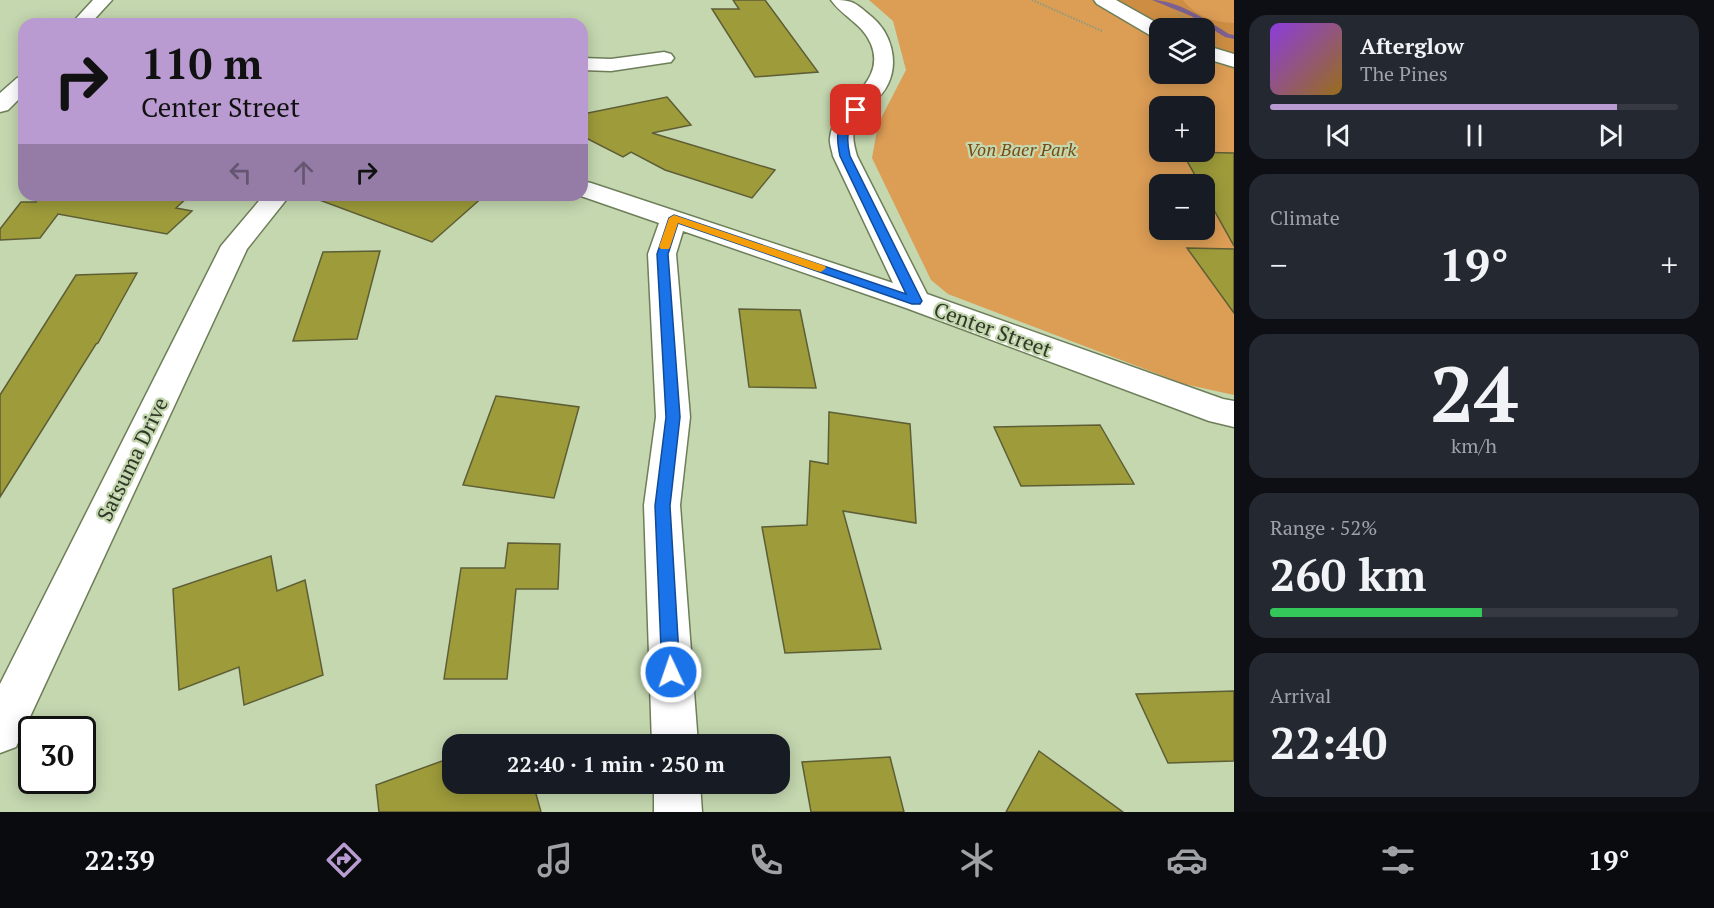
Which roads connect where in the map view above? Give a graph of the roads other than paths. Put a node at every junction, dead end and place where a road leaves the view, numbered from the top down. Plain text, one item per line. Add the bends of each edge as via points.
1 (103, 0) edge
2 (840, 0) edge
3 (1103, 0) edge
4 (86, 18) edge
5 (1149, 27) edge
6 (1215, 55) edge
7 (664, 58) dead end
8 (1234, 61) edge
9 (588, 64) edge
10 (0, 80) edge
11 (18, 80) edge
12 (18, 86) edge
13 (0, 105) edge
14 (588, 190) edge
15 (272, 201) edge
16 (674, 218) junction
17 (916, 301) junction
18 (1234, 414) edge
19 (0, 731) edge
20 (674, 734) edge
21 (677, 794) edge
22 (678, 812) edge

1 - 4 street
2 - 17 street via 870,25 882,46 884,62 878,84 845,123 841,139 845,156
3 - 5 street
6 - 8 street
7 - 9 street
10 - 11 street
12 - 13 street
14 - 16 street, Center Street
15 - 19 street, Satsuma Drive via 235,246
16 - 17 street, Center Street
16 - 20 street via 662,254 673,417 662,506
17 - 18 street, Center Street
21 - 22 street

